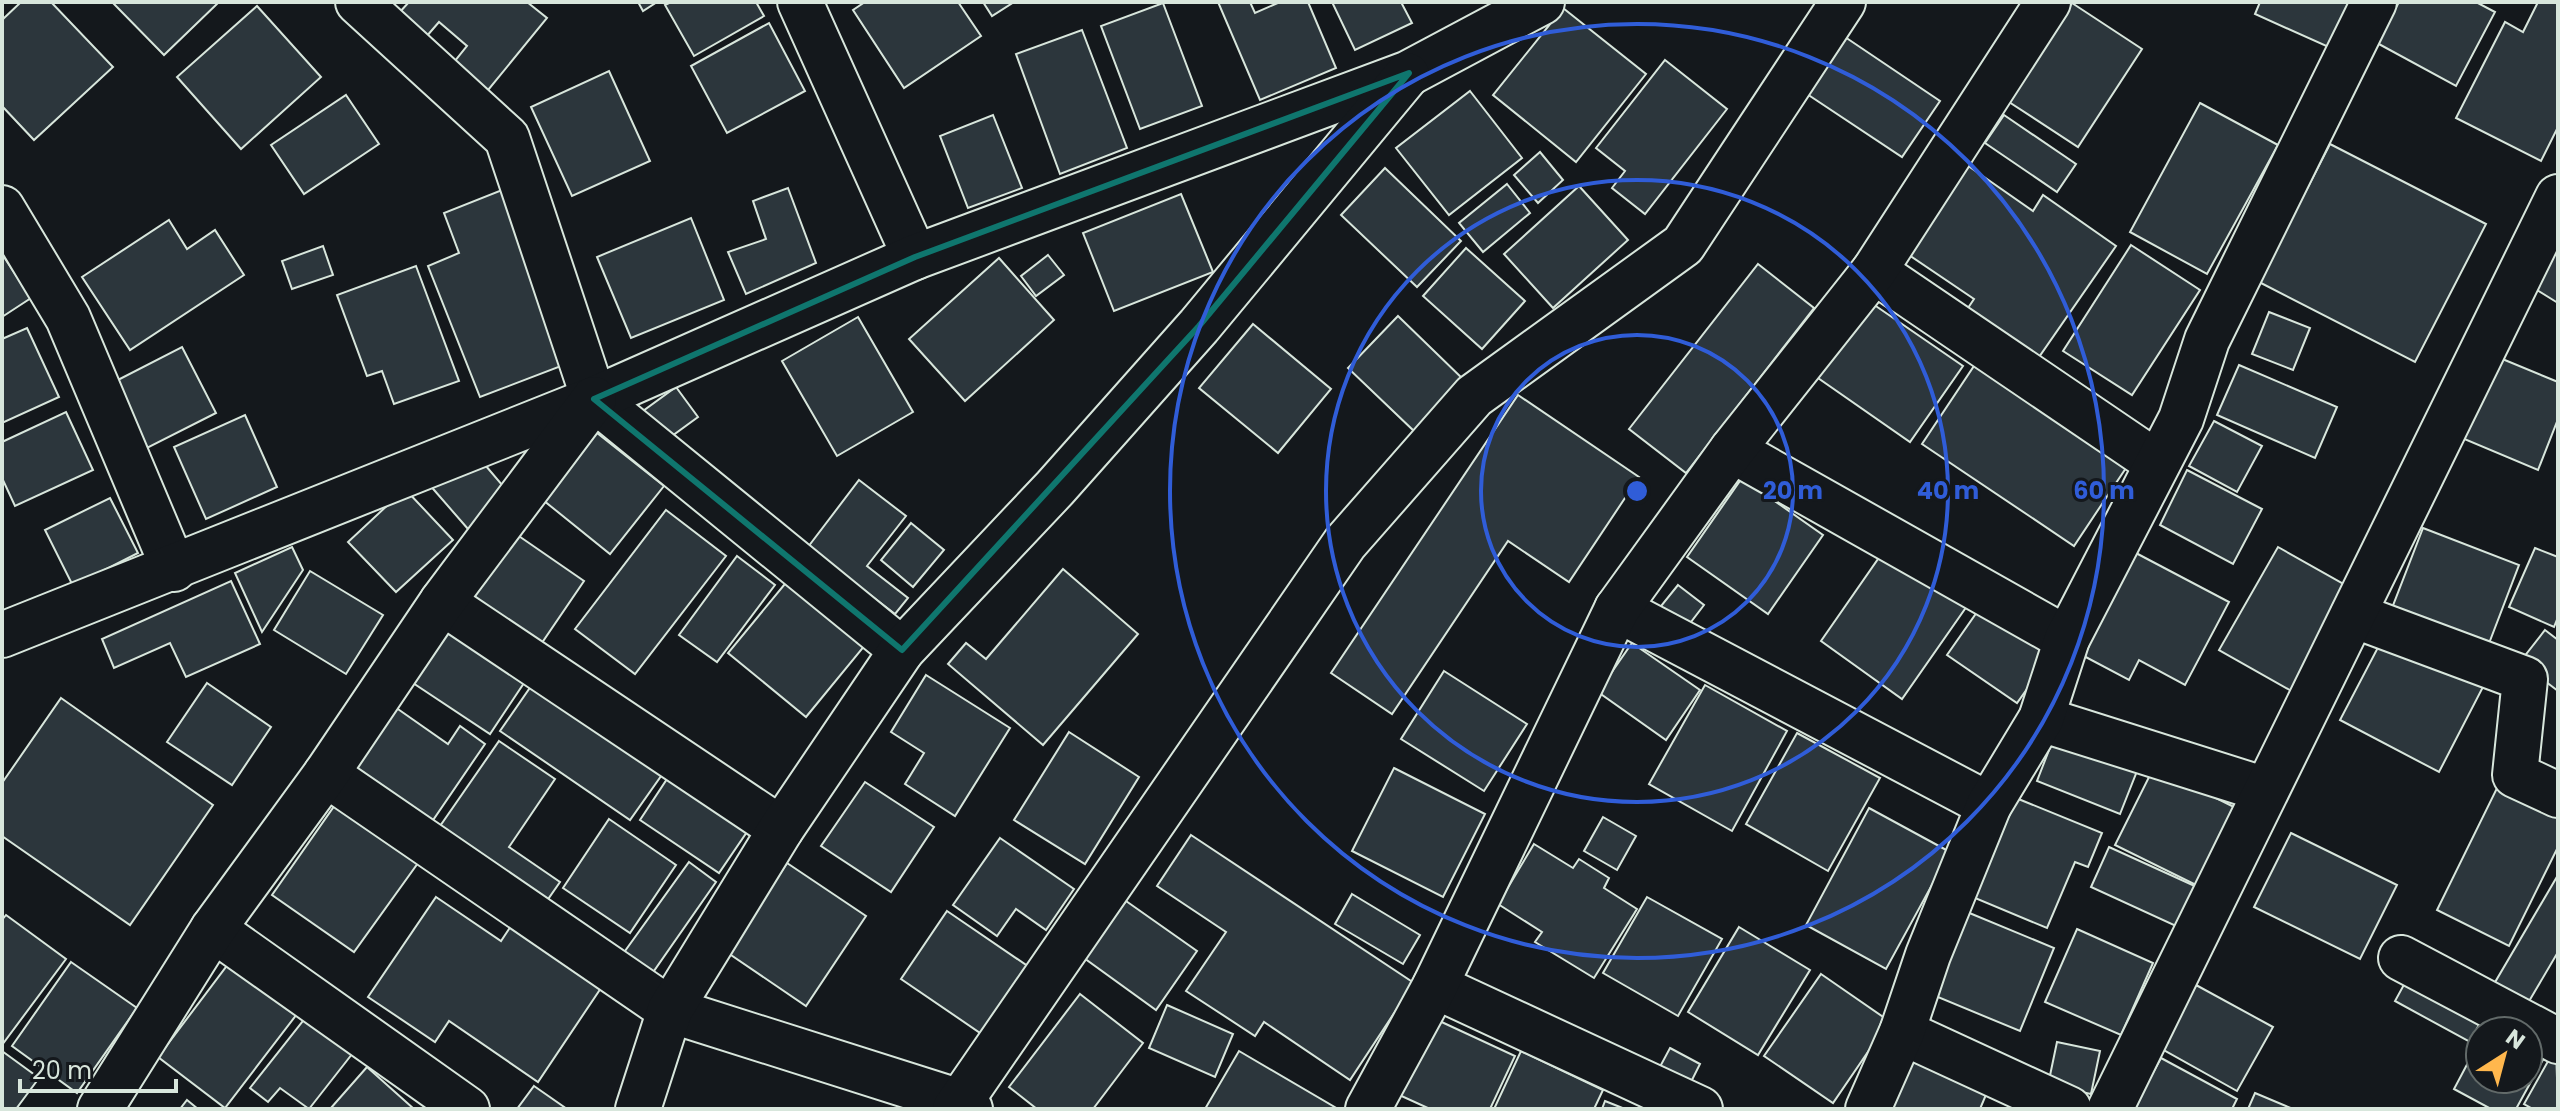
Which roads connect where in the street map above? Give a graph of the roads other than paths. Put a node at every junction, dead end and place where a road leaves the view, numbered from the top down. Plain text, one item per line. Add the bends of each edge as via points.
1 (358, 2) edge
2 (1542, 2) edge
3 (1843, 2) edge
4 (2048, 2) edge
5 (2374, 2) edge
6 (811, 7) edge
7 (1409, 73) junction
8 (2558, 197) edge
9 (2, 208) edge
10 (915, 257) junction
11 (1874, 271) junction
12 (594, 399) junction
13 (1732, 450) junction
14 (2157, 463) junction
15 (174, 569) junction
16 (442, 602) junction
17 (1617, 609) junction
18 (2353, 615) junction
19 (2, 635) edge
20 (2067, 639) junction
21 (902, 650) junction
22 (2041, 719) junction
23 (326, 774) junction
24 (2266, 790) junction
25 (2558, 795) edge
26 (1989, 805) junction
27 (781, 829) junction
28 (213, 929) junction
29 (2401, 958) dead end
30 (1435, 986) junction
31 (670, 1010) junction
32 (1902, 1032) junction
33 (2558, 1041) edge
34 (962, 1107) edge
35 (100, 1109) edge
36 (467, 1109) edge
37 (638, 1109) edge
38 (1368, 1109) edge
39 (1700, 1109) edge
40 (1868, 1109) edge
41 (2069, 1109) edge
42 (2110, 1109) edge

1 - 12 street via 507,138
2 - 7 street
3 - 34 street via 1683,245 1474,396 1345,543
4 - 11 street
5 - 14 street via 2207,340 2181,419
6 - 10 street
7 - 10 street
7 - 21 street via 1199,326
8 - 18 street
9 - 15 street via 68,318
10 - 12 street
11 - 13 street
11 - 14 street
12 - 15 street
12 - 16 street
12 - 21 street
13 - 17 street
13 - 20 street
14 - 20 street
15 - 19 street
16 - 23 street
16 - 27 street
17 - 26 street
17 - 30 street
18 - 24 street
18 - 25 street via 2525,679 2515,775
20 - 22 street
21 - 27 street
22 - 24 street
22 - 26 street
23 - 28 street
23 - 31 street
24 - 42 street
26 - 32 street
27 - 31 street
28 - 35 street
28 - 36 street
29 - 33 street
30 - 38 street
30 - 39 street
31 - 34 street
31 - 37 street
32 - 40 street
32 - 41 street

